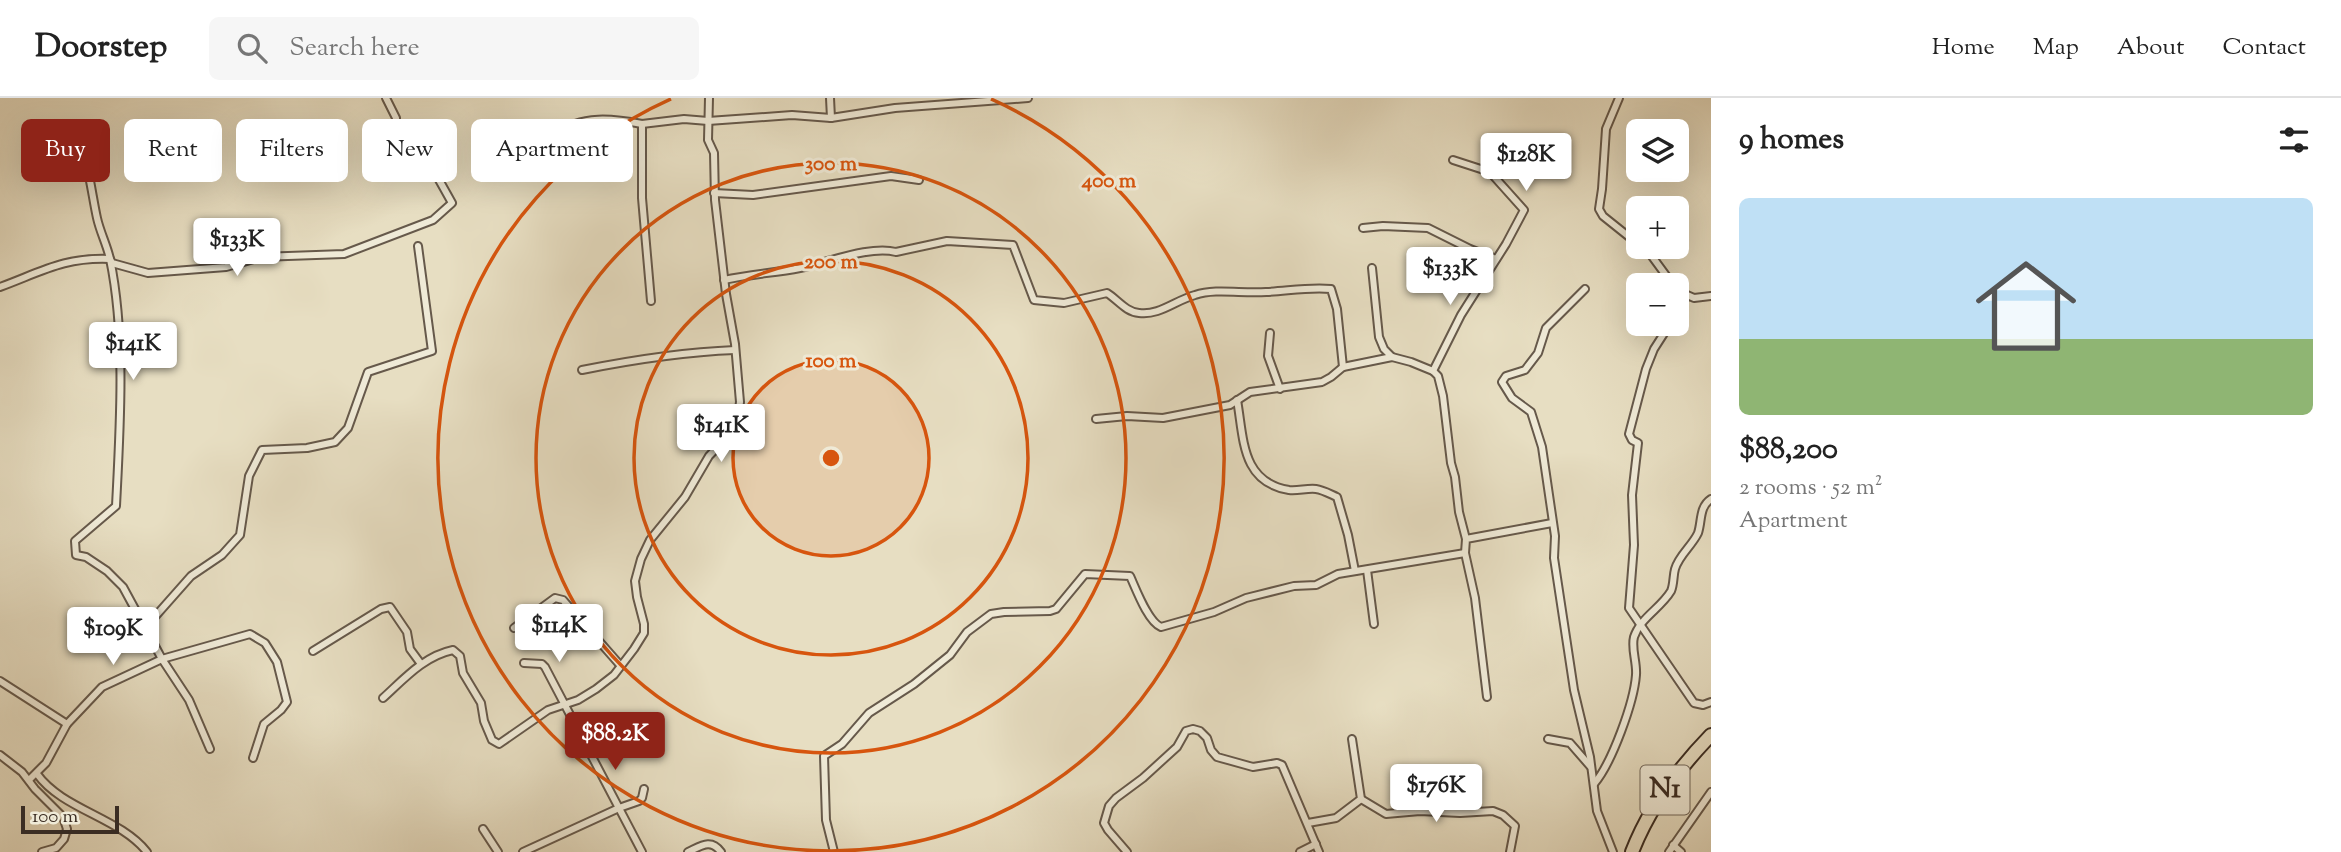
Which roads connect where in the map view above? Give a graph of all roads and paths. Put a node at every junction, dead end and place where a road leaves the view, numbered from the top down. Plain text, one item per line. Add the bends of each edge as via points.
1 (386, 98) edge
2 (709, 98) edge
3 (830, 98) edge
4 (1028, 98) edge
5 (1619, 98) edge
6 (831, 118) junction
7 (708, 121) junction
8 (633, 123) edge
9 (642, 124) junction
10 (1453, 160) dead end
11 (919, 180) dead end
12 (88, 182) edge
13 (714, 193) junction
14 (1363, 228) dead end
15 (1626, 235) edge
16 (418, 246) dead end
17 (110, 259) junction
18 (1496, 259) junction
19 (1372, 268) dead end
20 (724, 280) junction
21 (0, 287) edge
22 (1585, 289) dead end
23 (1711, 296) edge
24 (1689, 297) edge
25 (651, 301) dead end
26 (1270, 332) dead end
27 (1662, 336) edge
28 (735, 350) junction
29 (1392, 357) junction
30 (1343, 367) junction
31 (582, 370) dead end
32 (1433, 371) junction
33 (1280, 389) junction
34 (1237, 400) junction
35 (1096, 419) dead end
36 (1711, 499) edge
37 (1552, 523) junction
38 (1466, 540) junction
39 (1465, 553) junction
40 (1367, 570) junction
41 (1355, 571) junction
42 (1374, 624) dead end
43 (1640, 625) junction
44 (145, 628) junction
45 (514, 628) dead end
46 (313, 651) dead end
47 (162, 659) junction
48 (524, 663) dead end
49 (421, 664) junction
50 (620, 666) junction
51 (0, 681) edge
52 (1487, 697) dead end
53 (383, 698) dead end
54 (1711, 702) edge
55 (565, 705) junction
56 (67, 724) junction
57 (1711, 735) edge
58 (1352, 739) dead end
59 (1548, 739) dead end
60 (210, 749) dead end
61 (0, 755) edge
62 (253, 758) dead end
63 (1591, 768) junction
64 (37, 774) junction
65 (29, 780) junction
66 (1594, 784) junction
67 (644, 789) dead end
68 (1711, 792) edge
69 (1361, 799) junction
70 (619, 808) junction
71 (1308, 823) junction
72 (484, 829) dead end
73 (1316, 844) junction
74 (1673, 845) junction
75 (42, 852) edge
76 (147, 852) edge
77 (498, 852) edge
78 (523, 852) edge
79 (642, 852) edge
80 (688, 852) edge
81 (721, 852) edge
82 (834, 852) edge
83 (1127, 852) edge
84 (1300, 852) edge
85 (1319, 852) edge
86 (1510, 852) edge
87 (1613, 852) edge
88 (1632, 852) edge
89 (1669, 852) edge
90 (1681, 852) edge

1 - 17 street via 396,118 397,151 438,178 452,203 433,220 344,254 260,257 226,267 148,273
2 - 7 street
3 - 6 street
4 - 6 street
5 - 15 street via 1605,129 1599,209
6 - 7 street via 792,115
7 - 9 street
7 - 13 street
8 - 9 street
9 - 25 street via 642,198
10 - 18 street via 1490,172 1524,210
11 - 13 street via 891,176 753,195
12 - 17 street
13 - 20 street
14 - 18 street via 1428,228
16 - 44 street via 432,351 368,372 348,428 335,442 262,450 249,476 240,535 222,555 191,576
17 - 21 street via 65,262
17 - 44 street via 120,411 116,506 75,541 76,555 107,570 123,587
18 - 32 street
19 - 29 street via 1380,342
20 - 28 street
20 - 30 street via 947,241 1013,246 1034,300 1064,303 1107,293 1129,311 1146,313 1196,294 1331,289
22 - 37 street via 1546,328 1538,353 1525,370 1502,382 1512,398 1531,412 1542,447
23 - 24 street
26 - 33 street via 1268,356
27 - 43 street via 1646,369 1629,434 1638,443 1629,608
28 - 31 street
28 - 50 street via 740,402 734,428 650,540 635,581 644,633
29 - 30 street
29 - 32 street
30 - 33 street via 1322,382
32 - 38 street via 1441,384
33 - 34 street via 1250,392
34 - 35 street via 1163,418
34 - 41 street via 1251,468 1259,477 1275,487 1315,489 1337,497
36 - 43 street via 1681,556 1671,591
37 - 38 street
37 - 63 street via 1574,690
38 - 39 street
39 - 40 street
39 - 52 street
40 - 41 street
40 - 42 street
41 - 82 street via 1316,585 1246,598 1161,627 1150,616 1130,576 1115,574 1085,574 1056,610 991,614 967,632 950,656 869,713 842,744 824,756 826,820
43 - 54 street via 1694,703
43 - 66 street via 1633,642 1635,685 1617,744
44 - 47 street
45 - 50 street via 555,598 563,600
46 - 49 street via 390,607
47 - 56 street via 102,687
47 - 60 street via 189,700
47 - 62 street via 250,634 265,643 277,662 287,702 264,724
48 - 55 street via 545,667
49 - 53 street
49 - 55 street via 453,650 460,656 492,740 499,744 548,710
50 - 55 street via 608,681
51 - 56 street
55 - 70 street
56 - 64 street
57 - 88 highway, N1 via 1668,785
58 - 69 street
59 - 63 street via 1570,743
61 - 65 street
63 - 66 street
64 - 65 street
64 - 76 street via 50,790
65 - 75 street via 63,817 67,829 56,848
66 - 87 street via 1597,811
67 - 70 street via 639,802
68 - 74 street
69 - 71 street via 1336,818
69 - 86 street via 1386,814 1493,811 1515,826
70 - 78 street
70 - 79 street
71 - 73 street
71 - 83 street via 1282,765 1253,767 1217,757 1207,738 1193,729 1109,806 1104,823
72 - 77 street
73 - 84 street
73 - 85 street
74 - 89 street
74 - 90 street
80 - 81 street via 710,843

